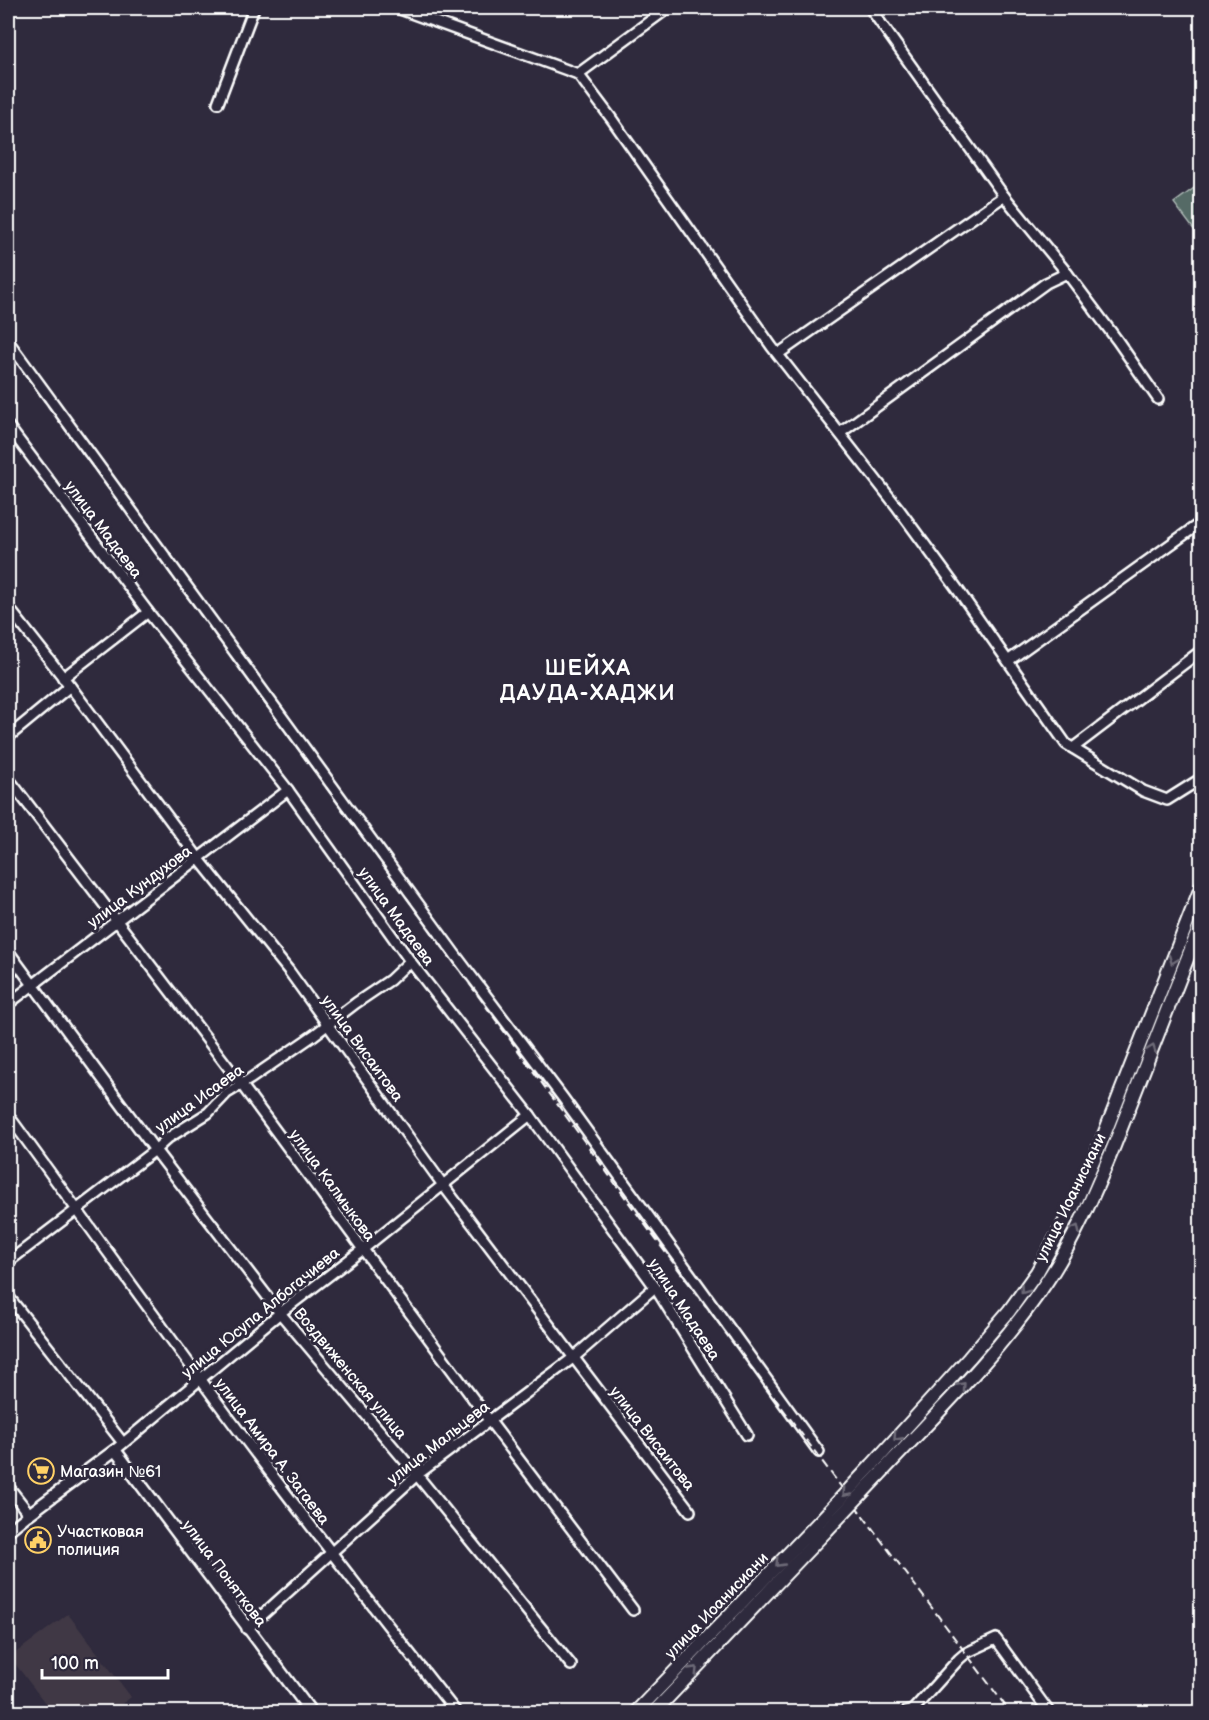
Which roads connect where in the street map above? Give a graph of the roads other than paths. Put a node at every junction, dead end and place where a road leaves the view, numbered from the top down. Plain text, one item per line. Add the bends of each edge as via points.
1 (254, 8) edge
2 (397, 8) edge
3 (666, 8) edge
4 (870, 8) edge
5 (578, 74) junction
6 (218, 103) dead end
7 (1004, 196) junction
8 (1067, 273) junction
9 (8, 340) edge
10 (778, 354) junction
11 (1158, 399) dead end
12 (8, 426) edge
13 (840, 433) junction
14 (1199, 524) dead end
15 (8, 607) edge
16 (148, 612) junction
17 (1202, 650) edge
18 (1008, 661) junction
19 (67, 682) junction
20 (8, 737) edge
21 (1073, 748) junction
22 (8, 778) edge
23 (1202, 778) edge
24 (288, 790) junction
25 (199, 859) junction
26 (1202, 885) edge
27 (117, 921) junction
28 (1202, 921) edge
29 (8, 951) edge
30 (410, 961) junction
31 (33, 985) junction
32 (8, 1004) edge
33 (327, 1024) junction
34 (242, 1084) junction
35 (8, 1115) edge
36 (530, 1115) junction
37 (155, 1150) junction
38 (443, 1185) junction
39 (78, 1209) junction
40 (362, 1250) junction
41 (8, 1262) edge
42 (655, 1287) junction
43 (8, 1296) edge
44 (280, 1313) junction
45 (573, 1358) junction
46 (200, 1380) junction
47 (489, 1420) junction
48 (747, 1435) dead end
49 (119, 1446) junction
50 (819, 1452) dead end
51 (875, 1470) junction
52 (417, 1475) junction
53 (8, 1487) edge
54 (690, 1511) dead end
55 (29, 1514) junction
56 (824, 1525) junction
57 (8, 1531) edge
58 (331, 1553) junction
59 (633, 1610) dead end
60 (247, 1629) junction
61 (571, 1665) dead end
62 (305, 1710) edge
63 (456, 1713) edge
64 (636, 1713) edge
65 (654, 1713) edge
66 (906, 1713) edge
67 (1049, 1713) edge

1 - 6 street
2 - 5 street
3 - 5 street
4 - 7 street
5 - 10 street
7 - 8 street
7 - 10 street
8 - 11 street
8 - 13 street via 1046,283
9 - 50 street
10 - 13 street
12 - 16 street, улица Мадаева
13 - 18 street
14 - 18 street
15 - 19 street, улица Висаитова
16 - 19 street
16 - 24 street, улица Мадаева
17 - 21 street
18 - 21 street via 1066,744
19 - 20 street
19 - 25 street, улица Висаитова
21 - 23 street via 1143,791 1167,800
22 - 27 street, улица Калмыкова
24 - 25 street, улица Кундухова
24 - 30 street, улица Мадаева
25 - 27 street, улица Кундухова
25 - 33 street, улица Висаитова
26 -> 51 main road via 1102,1140 1051,1247 1009,1311
27 - 31 street, улица Кундухова
27 - 34 street, улица Калмыкова
51 -> 28 main road, улица Иоанисиани via 1009,1332 1068,1247 1114,1146
29 - 31 street, Воздвиженская улица
30 - 33 street, улица Исаева via 390,980
30 - 36 street, улица Мадаева
31 - 32 street, улица Кундухова
31 - 37 street, Воздвиженская улица
33 - 34 street, улица Исаева
33 - 38 street, улица Висаитова
34 - 37 street, улица Исаева
34 - 40 street, улица Калмыкова
35 - 39 street, улица Амира А. Загаева
36 - 38 street, улица Юсупа Албогачиева
36 - 42 street, улица Мадаева
37 - 39 street, улица Исаева
37 - 44 street, Воздвиженская улица
38 - 40 street, улица Юсупа Албогачиева
38 - 45 street, улица Висаитова
39 - 41 street, улица Исаева
39 - 46 street, улица Амира А. Загаева
40 - 44 street, улица Юсупа Албогачиева
40 - 47 street, улица Калмыкова
42 - 45 street, улица Мальцева
42 - 48 street, улица Мадаева
43 - 49 street, улица Поняткова
44 - 46 street, улица Юсупа Албогачиева
44 - 52 street, Воздвиженская улица
45 - 47 street, улица Мальцева
45 - 54 street, улица Висаитова
46 - 49 street, улица Юсупа Албогачиева
46 - 58 street, улица Амира А. Загаева
47 - 52 street, улица Мальцева
47 - 59 street, улица Калмыкова
49 - 55 street, улица Юсупа Албогачиева
49 - 60 street, улица Поняткова
51 - 56 main road, bridge
52 - 58 street, улица Мальцева
52 - 61 street, Воздвиженская улица
53 - 55 street
55 - 57 street, улица Юсупа Албогачиева
56 -> 64 main road, улица Иоанисиани
65 -> 56 main road, улица Иоанисиани
58 - 60 street, улица Мальцева
58 - 63 street, улица Амира А. Загаева
60 - 62 street, улица Поняткова
66 - 67 street via 966,1653 996,1639

